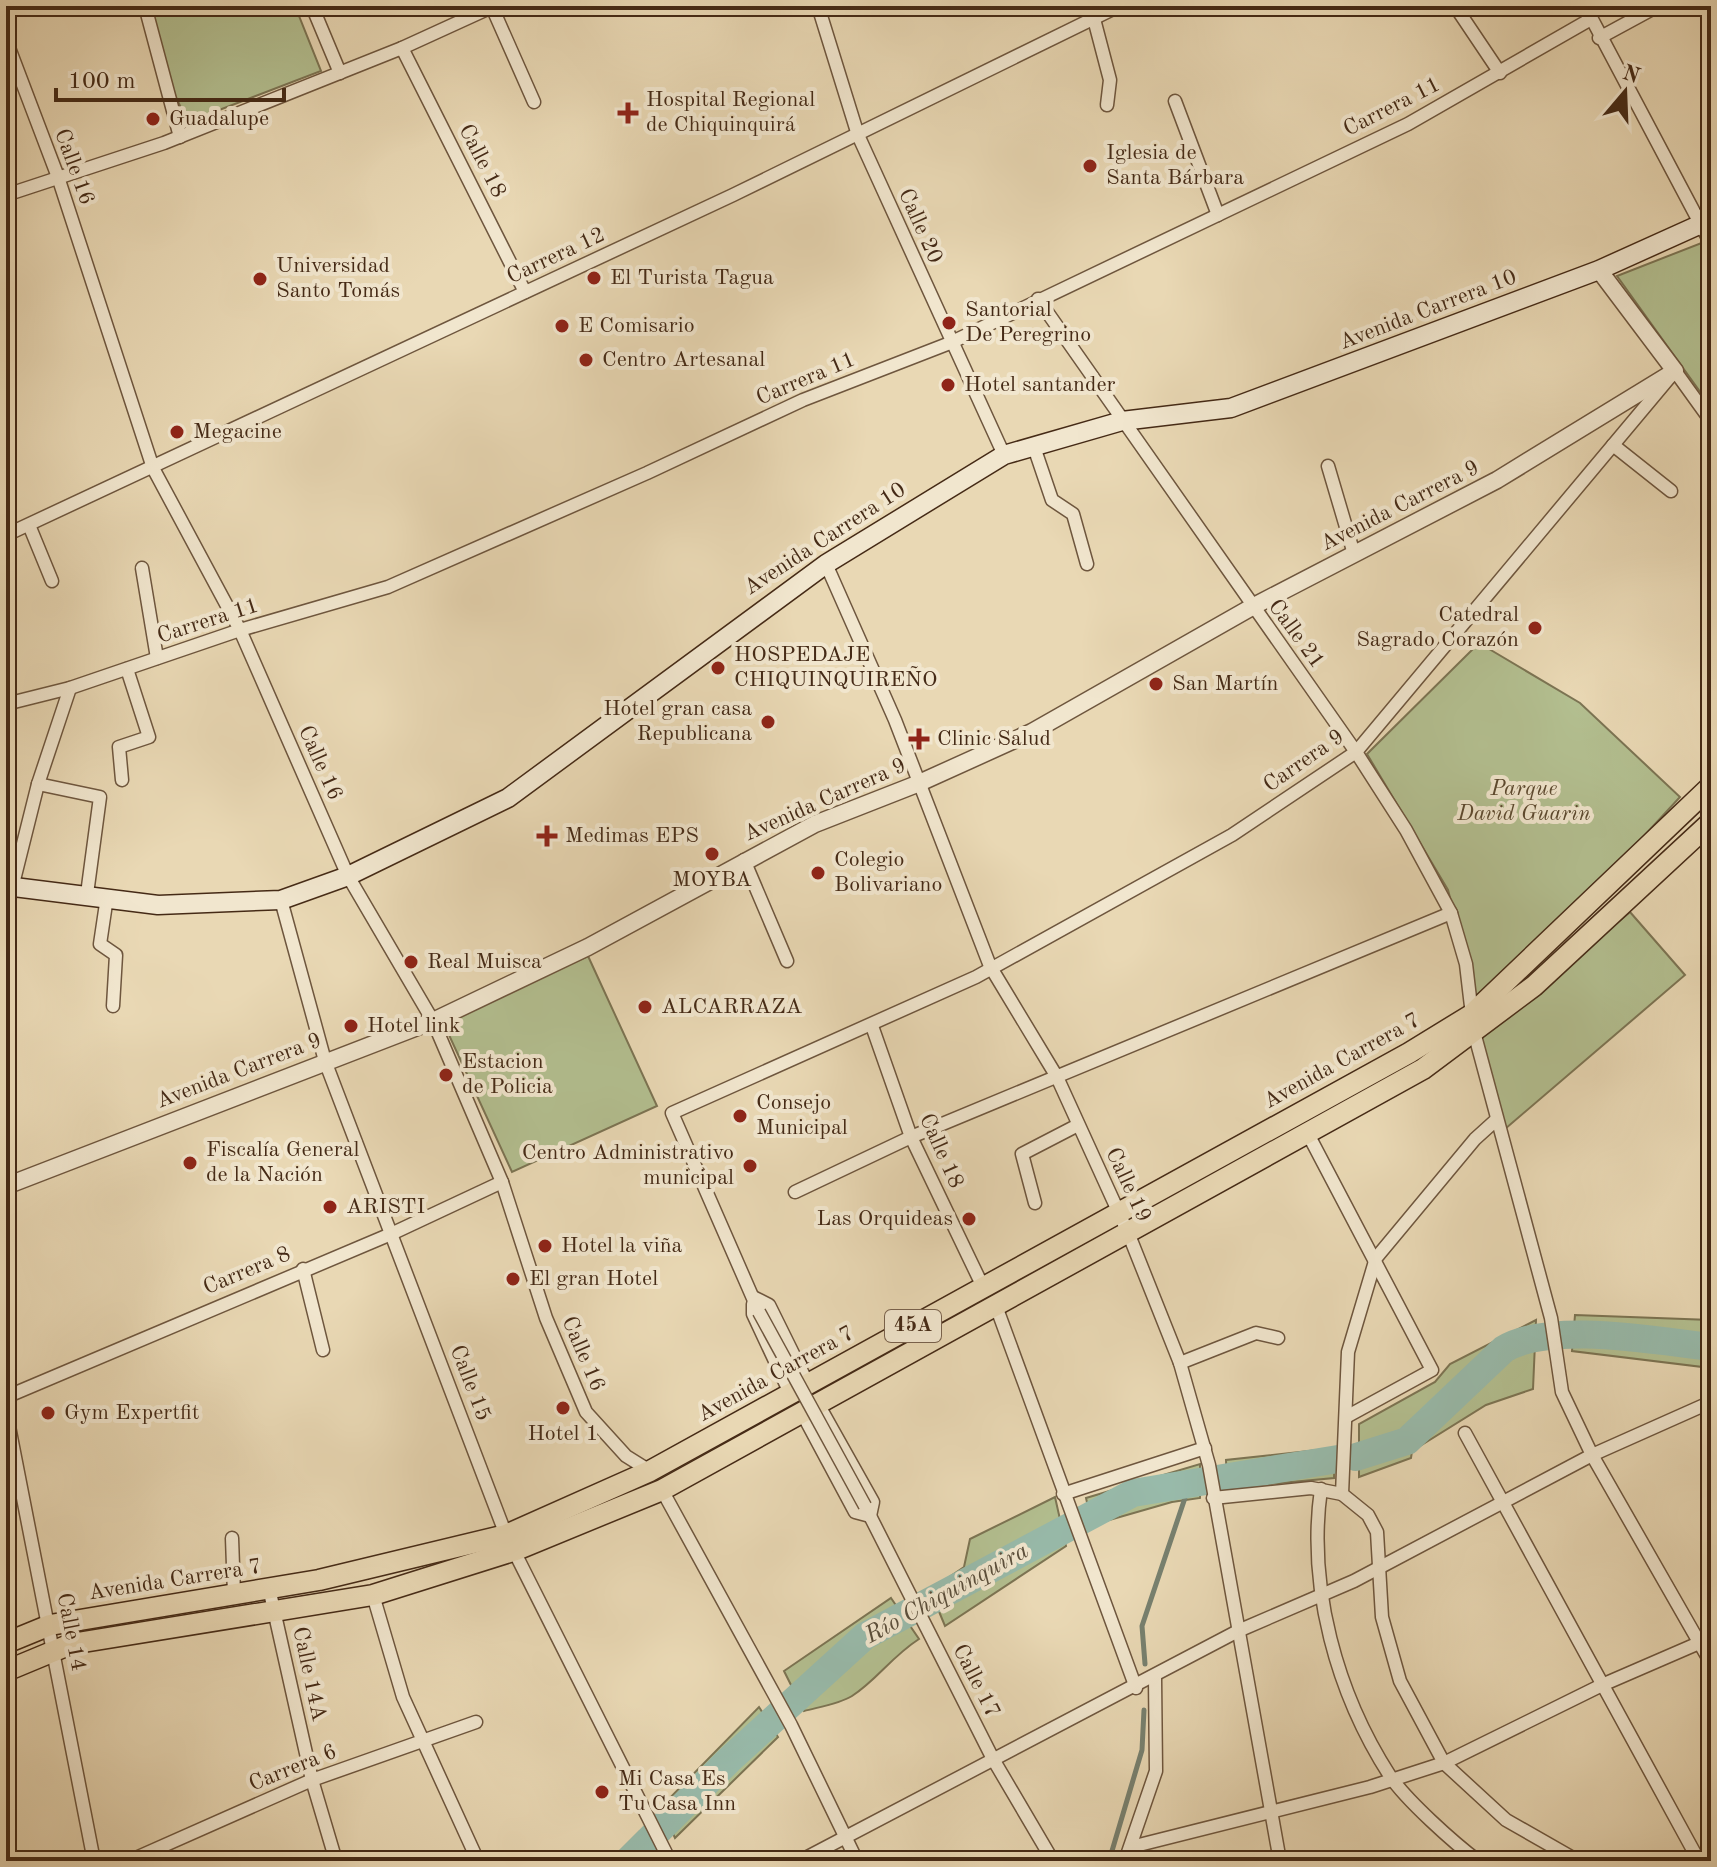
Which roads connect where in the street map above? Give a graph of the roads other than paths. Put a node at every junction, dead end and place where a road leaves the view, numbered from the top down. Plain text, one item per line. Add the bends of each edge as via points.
1 (145, 6) edge
2 (312, 6) edge
3 (493, 6) edge
4 (818, 6) edge
5 (1119, 6) edge
6 (1455, 6) edge
7 (1585, 6) edge
8 (1658, 6) edge
9 (1094, 19) junction
10 (1591, 19) junction
11 (1599, 38) junction
12 (6, 40) edge
13 (402, 48) junction
14 (340, 73) junction
15 (1500, 73) junction
16 (1175, 101) dead end
17 (534, 102) dead end
18 (1107, 105) dead end
19 (858, 135) junction
20 (180, 137) junction
21 (58, 177) junction
22 (6, 195) edge
23 (1218, 215) junction
24 (1708, 220) edge
25 (1711, 244) edge
26 (1599, 270) junction
27 (525, 292) junction
28 (1038, 299) junction
29 (950, 343) junction
30 (1675, 371) junction
31 (1122, 421) junction
32 (1711, 421) edge
33 (1613, 445) junction
34 (1034, 447) junction
35 (1004, 455) junction
36 (1328, 466) dead end
37 (153, 468) junction
38 (1671, 491) dead end
39 (29, 525) junction
40 (6, 535) edge
41 (1354, 554) junction
42 (826, 564) junction
43 (1087, 564) dead end
44 (142, 568) dead end
45 (52, 581) dead end
46 (1252, 607) junction
47 (240, 630) junction
48 (157, 658) junction
49 (127, 669) junction
50 (70, 688) junction
51 (6, 704) edge
52 (1356, 752) junction
53 (122, 780) dead end
54 (38, 784) junction
55 (917, 784) junction
56 (1711, 786) edge
57 (1711, 822) edge
58 (744, 860) junction
59 (348, 876) junction
60 (8, 886) edge
61 (87, 894) junction
62 (107, 897) junction
63 (281, 900) junction
64 (6, 912) edge
65 (1451, 913) junction
66 (787, 961) dead end
67 (990, 966) junction
68 (113, 1006) dead end
69 (433, 1021) junction
70 (1472, 1024) junction
71 (872, 1026) junction
72 (325, 1061) junction
73 (1057, 1077) junction
74 (1496, 1120) junction
75 (1078, 1125) junction
76 (1308, 1134) junction
77 (911, 1137) junction
78 (502, 1182) junction
79 (6, 1186) edge
80 (795, 1192) dead end
81 (1035, 1203) dead end
82 (1119, 1212) junction
83 (391, 1234) junction
84 (1129, 1235) junction
85 (1376, 1258) junction
86 (303, 1269) junction
87 (753, 1297) junction
88 (990, 1298) junction
89 (1278, 1338) dead end
90 (323, 1350) dead end
91 (1180, 1363) junction
92 (799, 1389) junction
93 (6, 1397) edge
94 (1711, 1402) edge
95 (810, 1408) junction
96 (6, 1411) edge
97 (1346, 1417) junction
98 (1465, 1433) dead end
99 (1205, 1448) junction
100 (1592, 1455) junction
101 (650, 1471) junction
102 (1321, 1489) junction
103 (662, 1490) junction
104 (1063, 1494) junction
105 (1212, 1494) junction
106 (1342, 1494) junction
107 (1502, 1503) junction
108 (867, 1511) junction
109 (232, 1538) dead end
110 (511, 1542) junction
111 (1378, 1568) junction
112 (269, 1588) junction
113 (234, 1594) junction
114 (373, 1595) junction
115 (1320, 1595) junction
116 (274, 1610) junction
117 (50, 1625) junction
118 (1238, 1631) junction
119 (6, 1643) edge
120 (1699, 1643) junction
121 (54, 1651) junction
122 (1711, 1663) edge
123 (6, 1671) edge
124 (1155, 1678) junction
125 (1602, 1685) junction
126 (1136, 1688) junction
127 (476, 1722) dead end
128 (423, 1740) junction
129 (993, 1759) junction
130 (1444, 1763) junction
131 (1391, 1778) junction
132 (312, 1780) junction
133 (1270, 1813) junction
134 (845, 1838) junction
135 (1131, 1847) junction
136 (668, 1857) edge
137 (94, 1861) edge
138 (129, 1861) edge
139 (336, 1861) edge
140 (478, 1861) edge
141 (800, 1861) edge
142 (857, 1861) edge
143 (1053, 1861) edge
144 (1125, 1861) edge
145 (1280, 1861) edge
146 (1478, 1861) edge
147 (1578, 1861) edge
148 (1699, 1861) edge

1 - 20 street
2 - 14 street
3 - 13 street
3 - 17 street
4 - 19 street, Calle 20
5 - 9 street, Carrera 12
6 - 15 street
7 - 10 street
8 - 11 street
9 - 18 street via 1110,80
9 - 19 street, Carrera 12
10 - 11 street
10 - 15 street, Carrera 11
11 - 24 street
12 - 21 street, Calle 16
13 - 14 street
13 - 27 street, Calle 18
14 - 20 street
15 - 23 street, Carrera 11 via 1408,124
16 - 23 street
19 - 27 street, Carrera 12
19 - 29 street, Calle 20
20 - 21 street
21 - 22 street
21 - 37 street, Calle 16
23 - 28 street, Carrera 11
24 - 25 street
24 - 26 main road, Avenida Carrera 10
26 - 30 street
26 - 31 main road, Avenida Carrera 10 via 1231,408
27 - 37 street, Carrera 12
28 - 29 street, Carrera 11
28 - 31 street, Calle 21
29 - 35 street, Calle 20
29 - 47 street, Carrera 11 via 803,400 388,587
30 - 32 street
30 - 33 street, Carrera 9
30 - 41 street, Avenida Carrera 9 via 1497,480
31 - 34 main road, Avenida Carrera 10
31 - 46 street, Calle 21
33 - 38 street
33 - 52 street, Carrera 9
34 - 35 main road, Avenida Carrera 10
34 - 43 street via 1052,500 1073,514
35 - 42 main road, Avenida Carrera 10
36 - 41 street
37 - 39 street, Carrera 12
37 - 47 street, Calle 16
39 - 40 street, Carrera 12
39 - 45 street
41 - 46 street, Avenida Carrera 9
42 - 55 street, Calle 19
42 - 59 main road, Avenida Carrera 10 via 508,798
44 - 48 street
46 - 52 street, Calle 21
46 - 55 street, Avenida Carrera 9 via 1032,732
47 - 48 street, Carrera 11
47 - 59 street, Calle 16
48 - 49 street, Carrera 11
49 - 50 street, Carrera 11
49 - 53 street via 149,737 119,747
50 - 51 street, Carrera 11
50 - 54 street
52 - 65 street, Calle 21
52 - 67 street, Carrera 9 via 1232,835
54 - 60 street
54 - 61 street via 100,797
55 - 58 street, Avenida Carrera 9 via 815,824
55 - 67 street, Calle 19
56 - 70 main road, Avenida Carrera 7 / 45A
57 - 70 main road, Avenida Carrera 7 / 45A via 1534,986
58 - 66 street
58 - 69 street, Avenida Carrera 9 via 588,947
59 - 63 main road, Avenida Carrera 10
59 - 69 street, Calle 16
60 - 61 main road, Avenida Carrera 10
60 - 64 street
61 - 62 main road, Avenida Carrera 10
62 - 63 main road, Avenida Carrera 10 via 158,905
62 - 68 street via 100,944 116,955
63 - 72 street, Calle 15
65 - 70 street, Calle 21 via 1466,964
65 - 73 street
67 - 71 street, Carrera 9
67 - 73 street, Calle 19
69 - 72 street, Avenida Carrera 9
69 - 78 street, Calle 16
70 - 74 street, Calle 21
70 - 76 main road, Avenida Carrera 7 / 45A via 1423,1069
70 - 82 main road, Avenida Carrera 7 / 45A via 1409,1053
71 - 77 street, Calle 18
71 - 87 street, Calle 17 via 672,1113
72 - 79 street, Avenida Carrera 9
72 - 83 street, Calle 15
73 - 75 street, Calle 19
73 - 77 street
74 - 85 street
74 - 100 street, Calle 21 via 1551,1318 1562,1392
75 - 81 street via 1022,1154
75 - 82 street, Calle 19
76 - 84 main road, Avenida Carrera 7 / 45A
76 - 85 street
77 - 80 street
77 - 88 street, Calle 18
78 - 83 street, Carrera 8
78 - 101 street, Calle 16 via 546,1318 586,1412 626,1456
82 - 84 street, Calle 19
82 - 88 main road, Avenida Carrera 7 / 45A
83 - 86 street, Carrera 8
83 - 110 street, Calle 15
84 - 88 main road, Avenida Carrera 7 / 45A
84 - 91 street, Calle 19
85 - 97 street via 1348,1352
85 - 97 street via 1432,1371
86 - 90 street
86 - 93 street, Carrera 8
87 - 92 street, Calle 17 via 753,1314
87 - 92 street, Calle 17 via 769,1305
87 - 108 street, Calle 17, bridge
88 - 92 main road, Avenida Carrera 7 / 45A
88 - 95 main road, Avenida Carrera 7 / 45A
88 - 104 street, Calle 18
89 - 91 street via 1256,1333
91 - 99 street, Calle 19
92 - 101 main road, Avenida Carrera 7 / 45A
94 - 100 street
95 - 103 main road, Avenida Carrera 7 / 45A
95 - 108 street, Calle 17 via 873,1502
95 - 108 street, Calle 17 via 855,1512
96 - 117 street, Calle 14
97 - 106 street
98 - 107 street
99 - 104 street
99 - 105 street, Calle 19
100 - 107 street
100 - 120 street, Calle 21
101 - 110 main road, Avenida Carrera 7 / 45A
102 - 105 street
102 - 106 street
102 - 115 street
103 - 110 main road, Avenida Carrera 7 / 45A
103 - 134 street via 791,1725
104 - 126 street, Calle 18
105 - 118 street, Calle 19
106 - 111 street via 1368,1515 1377,1532
107 - 111 street
107 - 125 street
108 - 129 street, Calle 17
109 - 113 street
110 - 112 main road, Avenida Carrera 7 / 45A
110 - 114 main road, Avenida Carrera 7 / 45A
110 - 136 street, Calle 15
111 - 115 street
111 - 130 street via 1382,1617 1400,1681
112 - 113 main road, Avenida Carrera 7 / 45A
112 - 116 street, Calle 14A
113 - 117 main road, Avenida Carrera 7 / 45A
114 - 116 main road, Avenida Carrera 7 / 45A
114 - 128 street via 403,1697
115 - 118 street
115 - 131 street via 1347,1697
116 - 121 main road, Avenida Carrera 7 / 45A
116 - 132 street, Calle 14A
117 - 119 main road, Avenida Carrera 7 / 45A
117 - 121 street, Calle 14
118 - 124 street
118 - 133 street, Calle 19
120 - 122 street, Calle 21
120 - 125 street
121 - 123 main road, Avenida Carrera 7 / 45A
121 - 137 street, Calle 14
124 - 126 street
124 - 135 street via 1156,1771
125 - 130 street
125 - 148 street
126 - 129 street
127 - 128 street, Carrera 6
128 - 132 street, Carrera 6
128 - 140 street
129 - 134 street
129 - 143 street, Calle 17
130 - 131 street
130 - 147 street via 1506,1820
131 - 133 street
131 - 146 street
132 - 138 street, Carrera 6
132 - 139 street, Calle 14A
133 - 135 street
133 - 145 street, Calle 19
134 - 141 street
134 - 142 street
135 - 144 street

